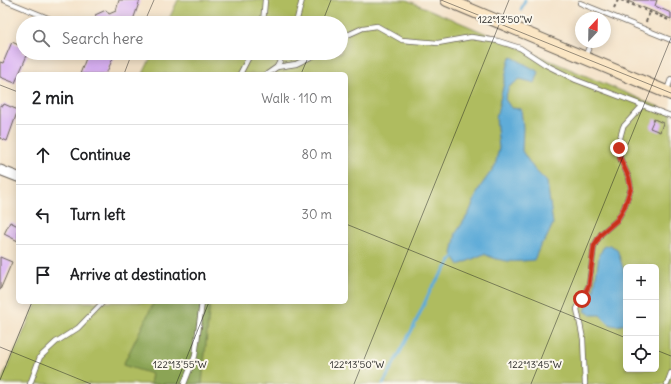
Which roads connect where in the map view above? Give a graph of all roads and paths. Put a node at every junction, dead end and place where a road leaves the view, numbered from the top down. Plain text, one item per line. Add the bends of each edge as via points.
1 (4, 0) edge
2 (265, 0) edge
3 (302, 0) edge
4 (447, 0) edge
5 (618, 0) edge
6 (621, 0) edge
7 (580, 3) dead end
8 (614, 8) dead end
9 (602, 12) edge
10 (650, 12) junction
11 (43, 16) edge
12 (264, 16) edge
13 (298, 16) edge
14 (611, 16) edge
15 (671, 21) edge
16 (646, 22) dead end
17 (348, 35) edge
18 (671, 40) edge
19 (588, 48) edge
20 (584, 58) junction
21 (247, 60) edge
22 (280, 60) edge
23 (305, 60) edge
24 (277, 67) junction
25 (241, 72) edge
26 (271, 72) edge
27 (671, 79) edge
28 (668, 93) edge
29 (643, 105) junction
30 (671, 116) edge
31 (0, 170) edge
32 (16, 176) edge
33 (101, 304) edge
34 (202, 304) edge
35 (671, 373) edge
36 (30, 384) edge
37 (184, 384) edge
38 (585, 384) edge
39 (667, 384) edge

1 - 11 lane
2 - 12 lane
3 - 13 lane
4 - 20 main road
5 - 8 path
6 - 10 path
7 - 9 lane
10 - 15 path
10 - 16 path
14 - 18 lane
17 - 29 lane via 363,28 377,26 402,40 438,43 471,37 498,41 520,48 576,80
19 - 20 lane
20 - 28 main road
21 - 25 lane
22 - 24 lane
23 - 24 lane
24 - 26 lane
27 - 28 lane
29 - 30 lane
29 - 38 lane via 623,127 620,138 620,158 631,188 617,220 601,234 594,246 589,285 576,308 583,339
31 - 32 street
33 - 36 lane via 78,328 56,342 40,357
34 - 37 lane via 195,356
35 - 39 lane

